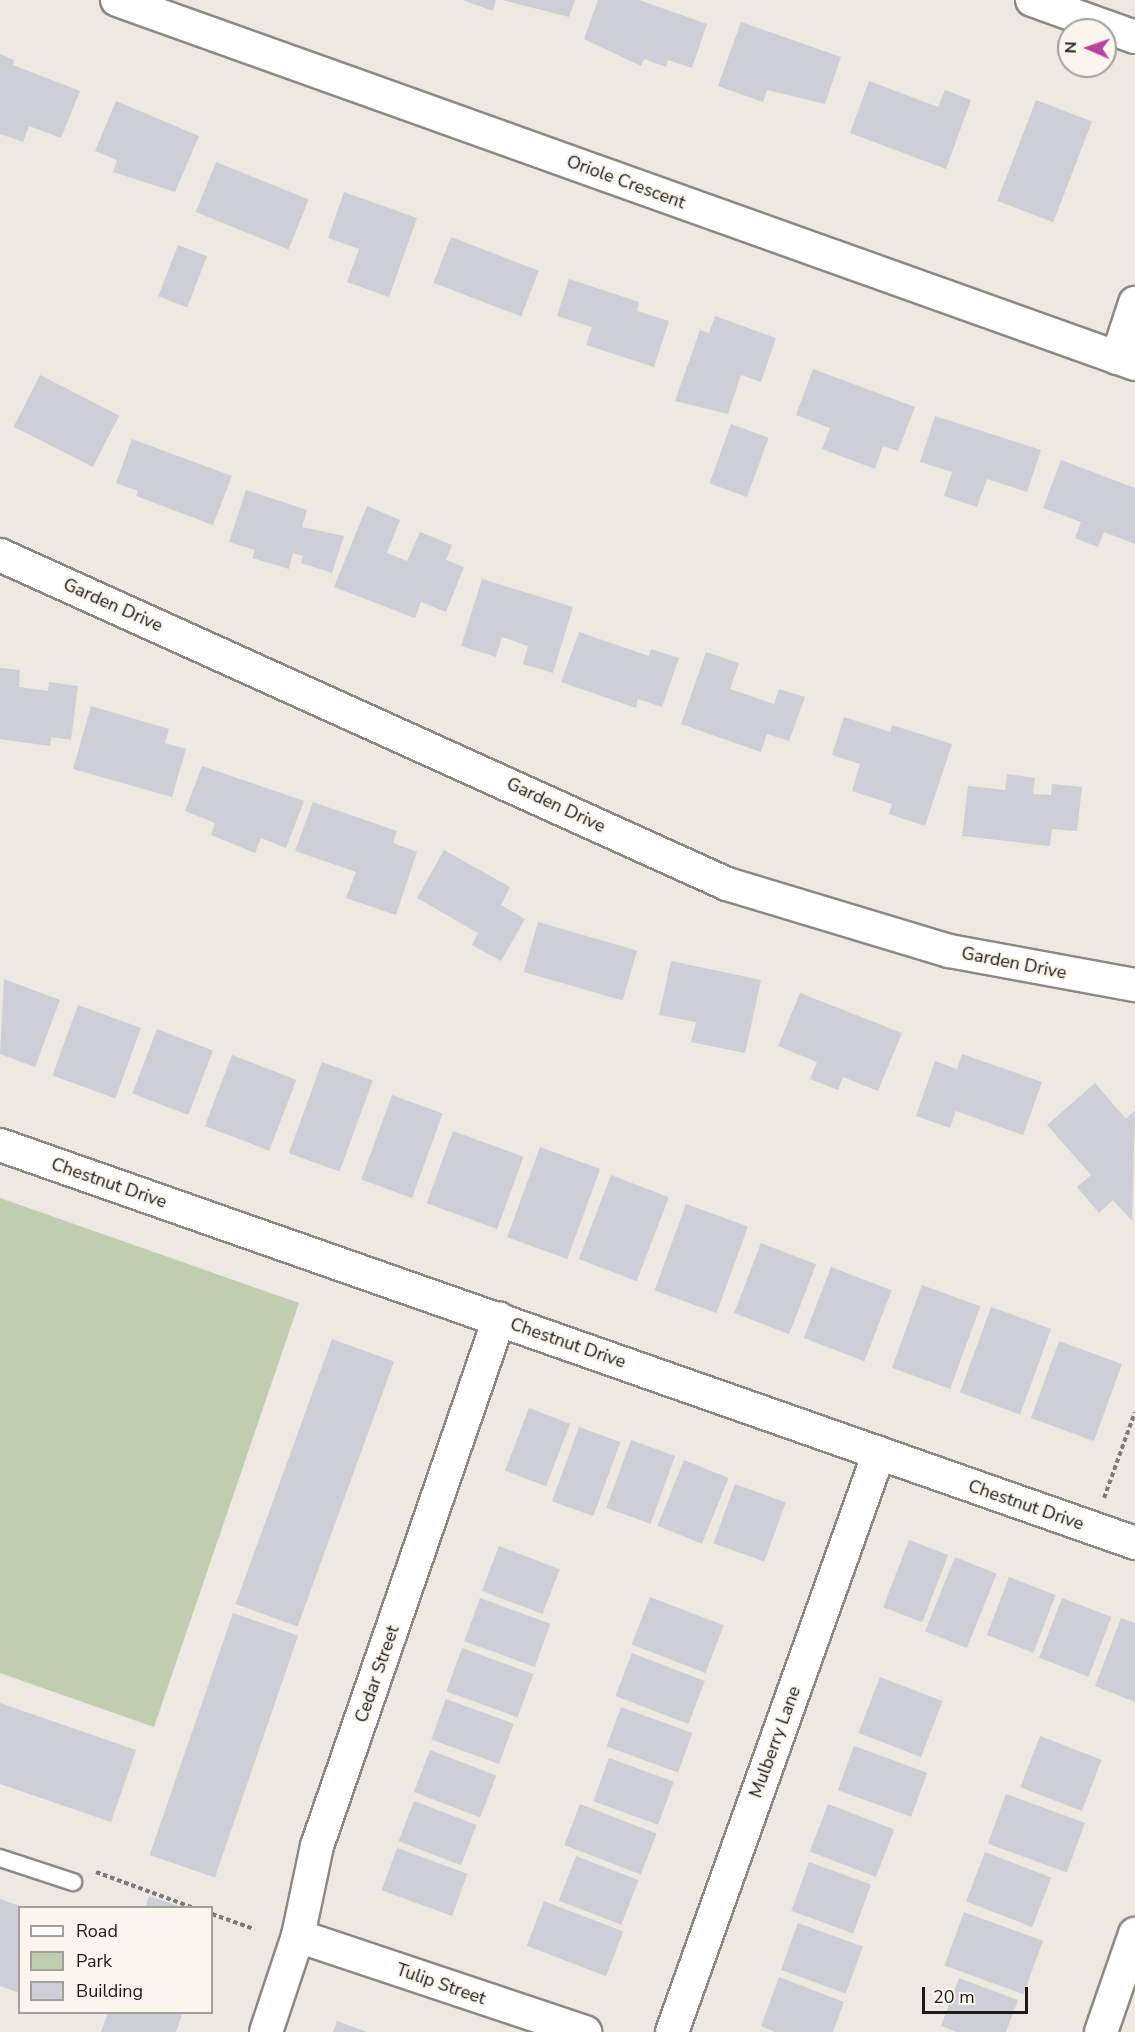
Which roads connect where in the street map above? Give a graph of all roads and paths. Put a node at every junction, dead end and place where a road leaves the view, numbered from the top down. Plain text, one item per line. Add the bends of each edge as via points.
1 (117, 0) edge
2 (1032, 0) edge
3 (1135, 37) edge
4 (1135, 303) edge
5 (1126, 361) edge
6 (0, 555) edge
7 (1135, 985) edge
8 (0, 1145) edge
9 (499, 1319) junction
10 (1135, 1412) edge
11 (879, 1453) junction
12 (1102, 1504) dead end
13 (1135, 1543) edge
14 (0, 1858) edge
15 (91, 1870) dead end
16 (73, 1882) dead end
17 (189, 1906) edge
18 (213, 1914) edge
19 (254, 1929) dead end
20 (1135, 1934) edge
21 (298, 1936) junction
22 (266, 2032) edge
23 (585, 2032) edge
24 (672, 2032) edge
25 (1101, 2032) edge

1 - 5 street, Oriole Crescent
2 - 3 street
4 - 5 street
6 - 7 street, Garden Drive via 727,884 949,951
8 - 9 street, Chestnut Drive
9 - 11 street, Chestnut Drive
9 - 21 street, Cedar Street via 318,1846
10 - 12 path
11 - 13 street, Chestnut Drive
11 - 24 street, Mulberry Lane
14 - 16 lane
15 - 17 path
18 - 19 path
20 - 25 street
21 - 22 street, Cedar Street
21 - 23 street, Tulip Street

